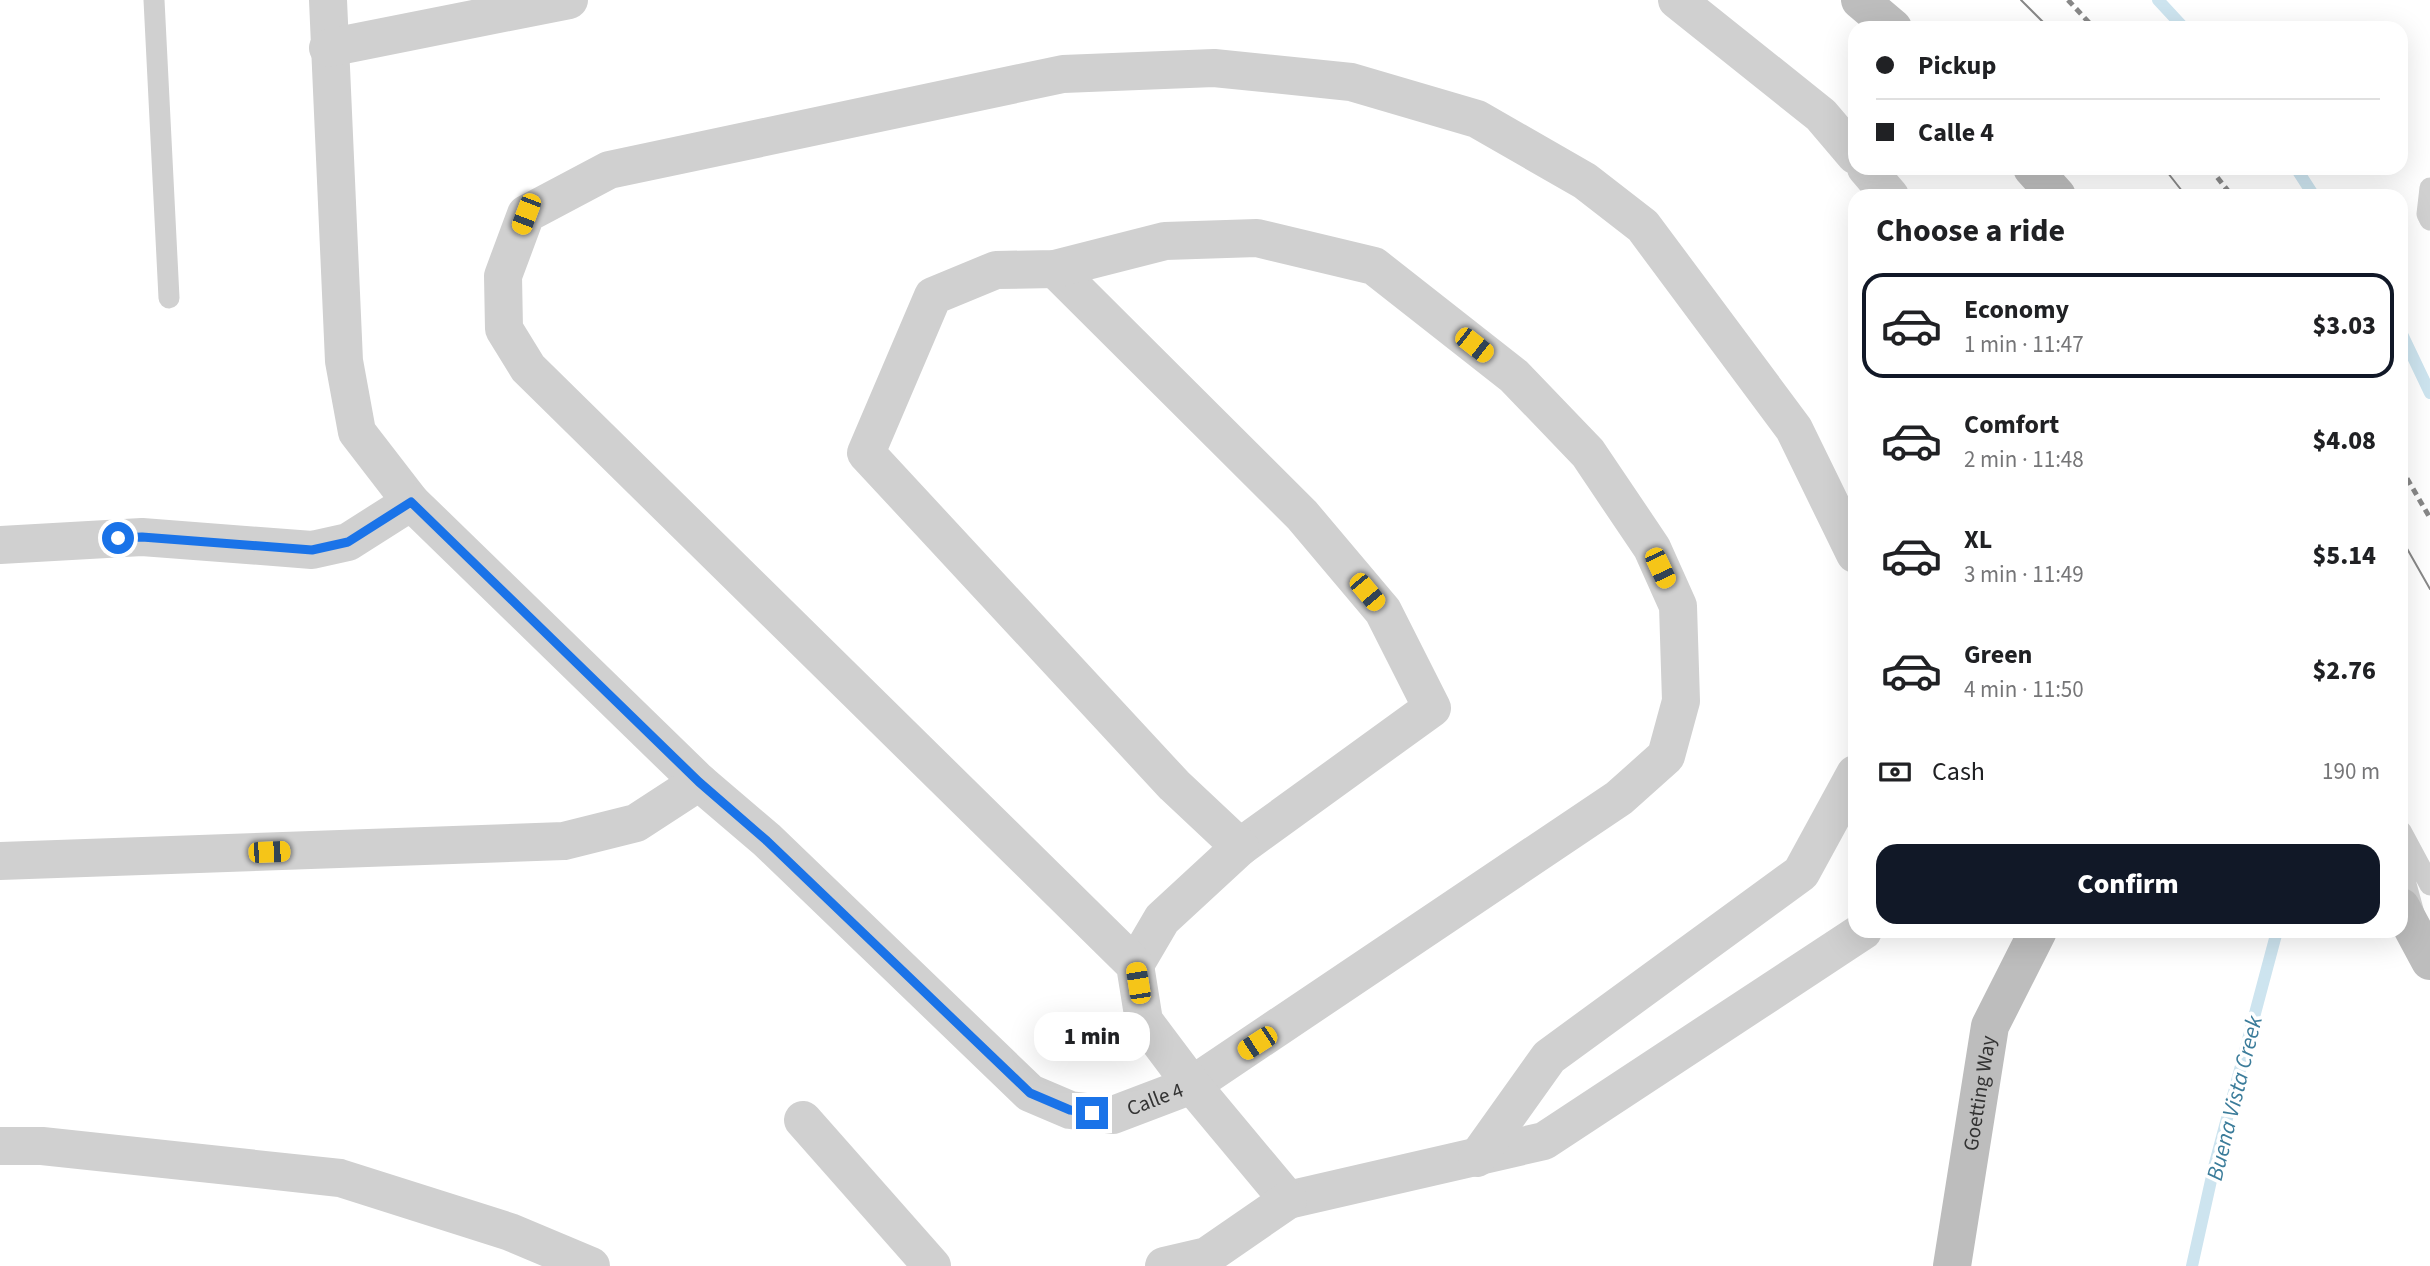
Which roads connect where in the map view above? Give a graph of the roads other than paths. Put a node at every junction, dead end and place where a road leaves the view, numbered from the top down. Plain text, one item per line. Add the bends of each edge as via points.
1 (154, 0) edge
2 (328, 0) edge
3 (569, 0) edge
4 (1677, 0) edge
5 (1860, 0) edge
6 (1884, 21) edge
7 (328, 48) junction
8 (1848, 147) edge
9 (1872, 175) edge
10 (2038, 175) edge
11 (2430, 188) edge
12 (1884, 189) edge
13 (2051, 189) edge
14 (2430, 220) edge
15 (1055, 269) junction
16 (169, 298) dead end
17 (411, 502) junction
18 (1848, 540) edge
19 (0, 545) edge
20 (699, 782) junction
21 (1848, 787) edge
22 (2408, 844) edge
23 (1240, 847) junction
24 (0, 861) edge
25 (2430, 885) edge
26 (2408, 890) edge
27 (2408, 920) edge
28 (1852, 938) edge
29 (2034, 938) edge
30 (2427, 955) edge
31 (1135, 965) junction
32 (1192, 1085) junction
33 (803, 1120) dead end
34 (0, 1146) edge
35 (1477, 1158) junction
36 (1288, 1200) junction
37 (591, 1266) edge
38 (932, 1266) edge
39 (1164, 1266) edge
40 (1952, 1266) edge

1 - 16 lane
2 - 7 street, Calle 4
3 - 7 street
4 - 8 street via 1821,115
5 - 6 street
7 - 17 street, Calle 4 via 350,402 357,432
9 - 12 street
10 - 13 street
11 - 14 lane
15 - 23 street via 1301,515 1383,611 1432,708
15 - 23 street, Calle 4 via 996,271 933,296 866,453 1174,785
15 - 32 street, Calle 4 via 1165,241 1257,237 1374,266 1514,376 1588,453 1652,548 1678,606 1681,701 1666,756 1619,798
17 - 19 street via 348,542 312,550 142,537
17 - 20 street, Calle 4
18 - 31 street via 1794,429 1643,226 1585,181 1477,119 1351,82 1214,68 1063,74 609,170 526,214 503,276 504,329 528,368
20 - 24 street via 636,823 564,841
20 - 32 street, Calle 4 via 767,841 1030,1093 1070,1110 1114,1115
21 - 35 street via 1801,873 1549,1057
22 - 25 lane
23 - 31 street via 1162,919
26 - 30 lane
27 - 30 street
28 - 35 street via 1544,1141
29 - 40 street, Goetting Way via 1990,1026
31 - 32 street via 1144,1021
32 - 36 street
33 - 38 street
34 - 37 street via 43,1146 340,1178 510,1232
35 - 36 street
36 - 39 street via 1207,1256

